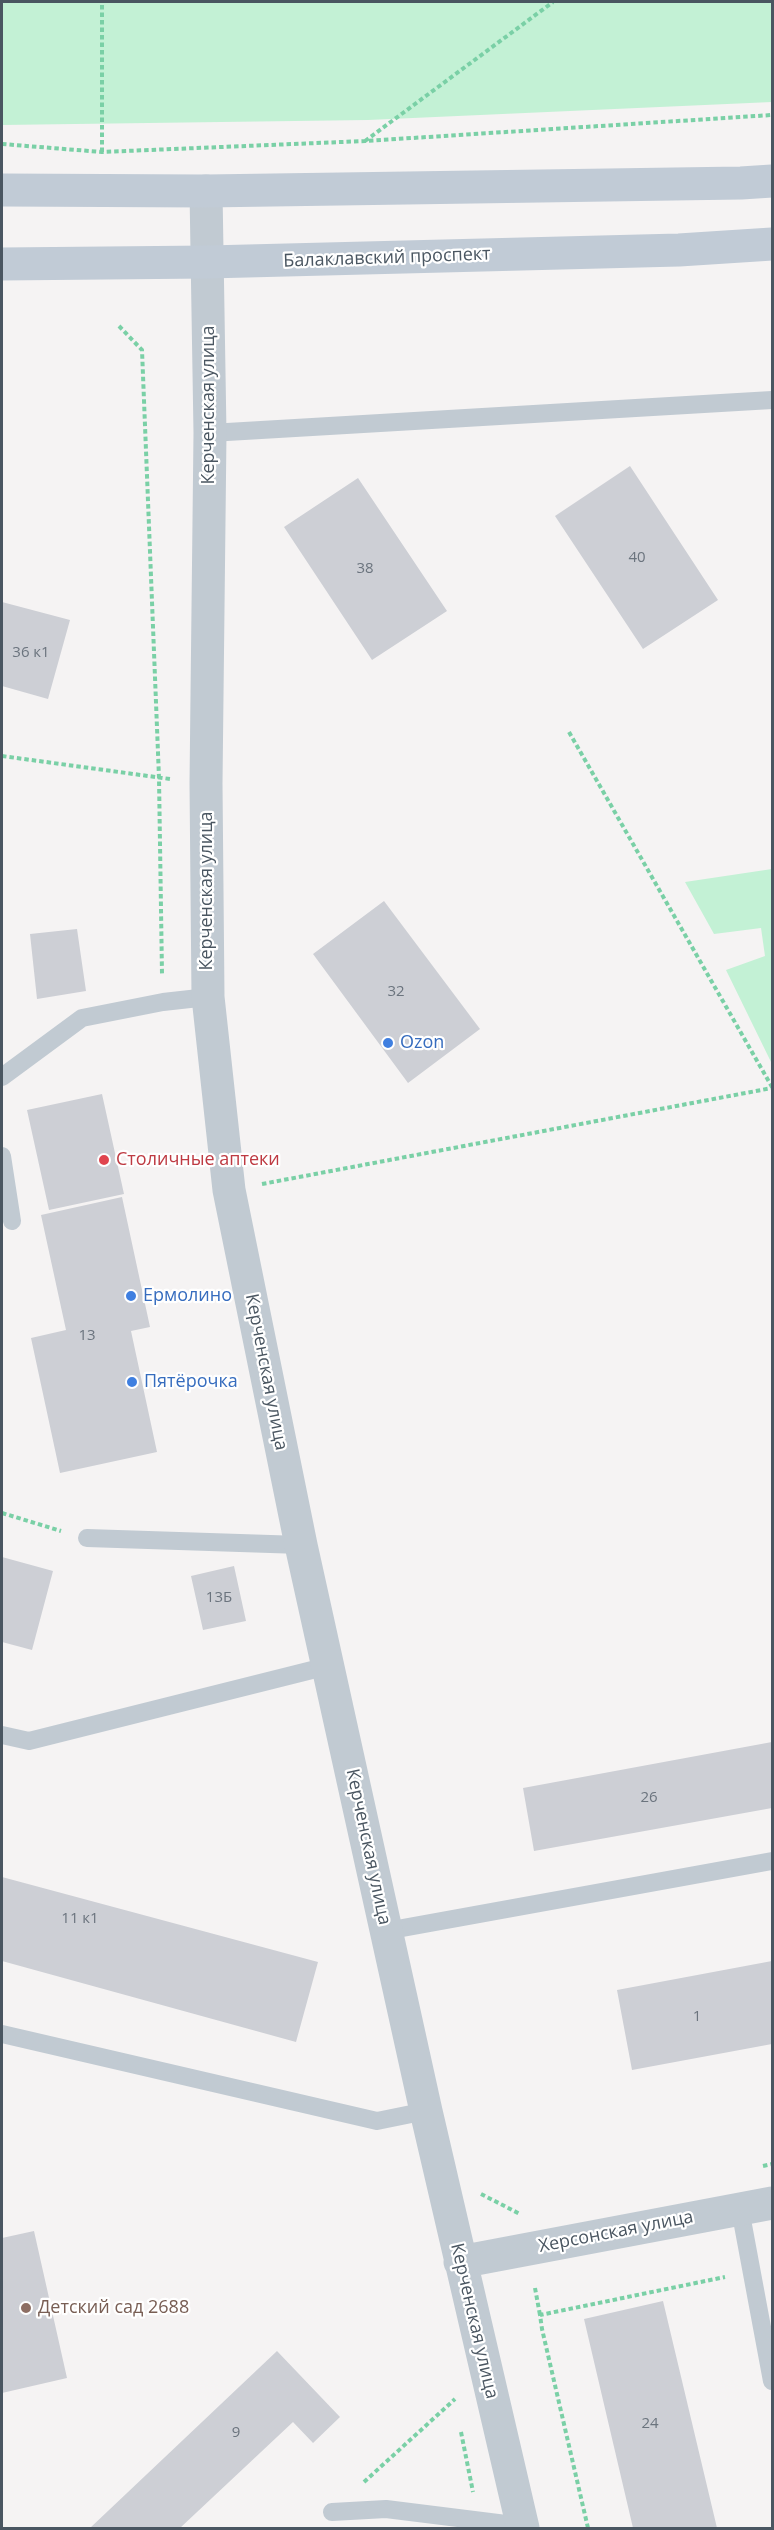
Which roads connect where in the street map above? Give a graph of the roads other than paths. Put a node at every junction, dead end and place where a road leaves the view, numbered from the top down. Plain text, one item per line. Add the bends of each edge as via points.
1 (772, 181) edge
2 (2, 190) edge
3 (206, 192) junction
4 (772, 244) edge
5 (208, 262) junction
6 (2, 264) edge
7 (772, 400) edge
8 (210, 434) junction
9 (208, 997) junction
10 (2, 1077) edge
11 (2, 1156) edge
12 (12, 1221) dead end
13 (87, 1538) road end
14 (301, 1545) junction
15 (328, 1666) junction
16 (2, 1735) edge
17 (772, 1861) edge
18 (386, 1931) junction
19 (2, 2034) edge
20 (426, 2110) junction
21 (772, 2203) edge
22 (740, 2209) junction
23 (460, 2262) junction
24 (772, 2381) edge
25 (332, 2512) road end
26 (522, 2527) edge

1 - 3 main road
2 - 3 main road
3 - 5 street, Керченская улица
4 - 5 main road, Балаклавский проспект via 679,250
5 - 6 main road, Балаклавский проспект
5 - 8 street, Керченская улица
7 - 8 lane
8 - 9 street, Керченская улица
9 - 10 lane via 82,1018
9 - 14 street, Керченская улица via 229,1190
11 - 12 lane
13 - 14 lane
14 - 15 street, Керченская улица
15 - 16 lane via 29,1741
15 - 18 street, Керченская улица
17 - 18 lane
18 - 20 street, Керченская улица
19 - 20 lane via 378,2121
20 - 23 street, Керченская улица
21 - 22 street, Херсонская улица
22 - 23 street, Херсонская улица
22 - 24 lane
23 - 26 street, Керченская улица
25 - 26 lane via 386,2509

